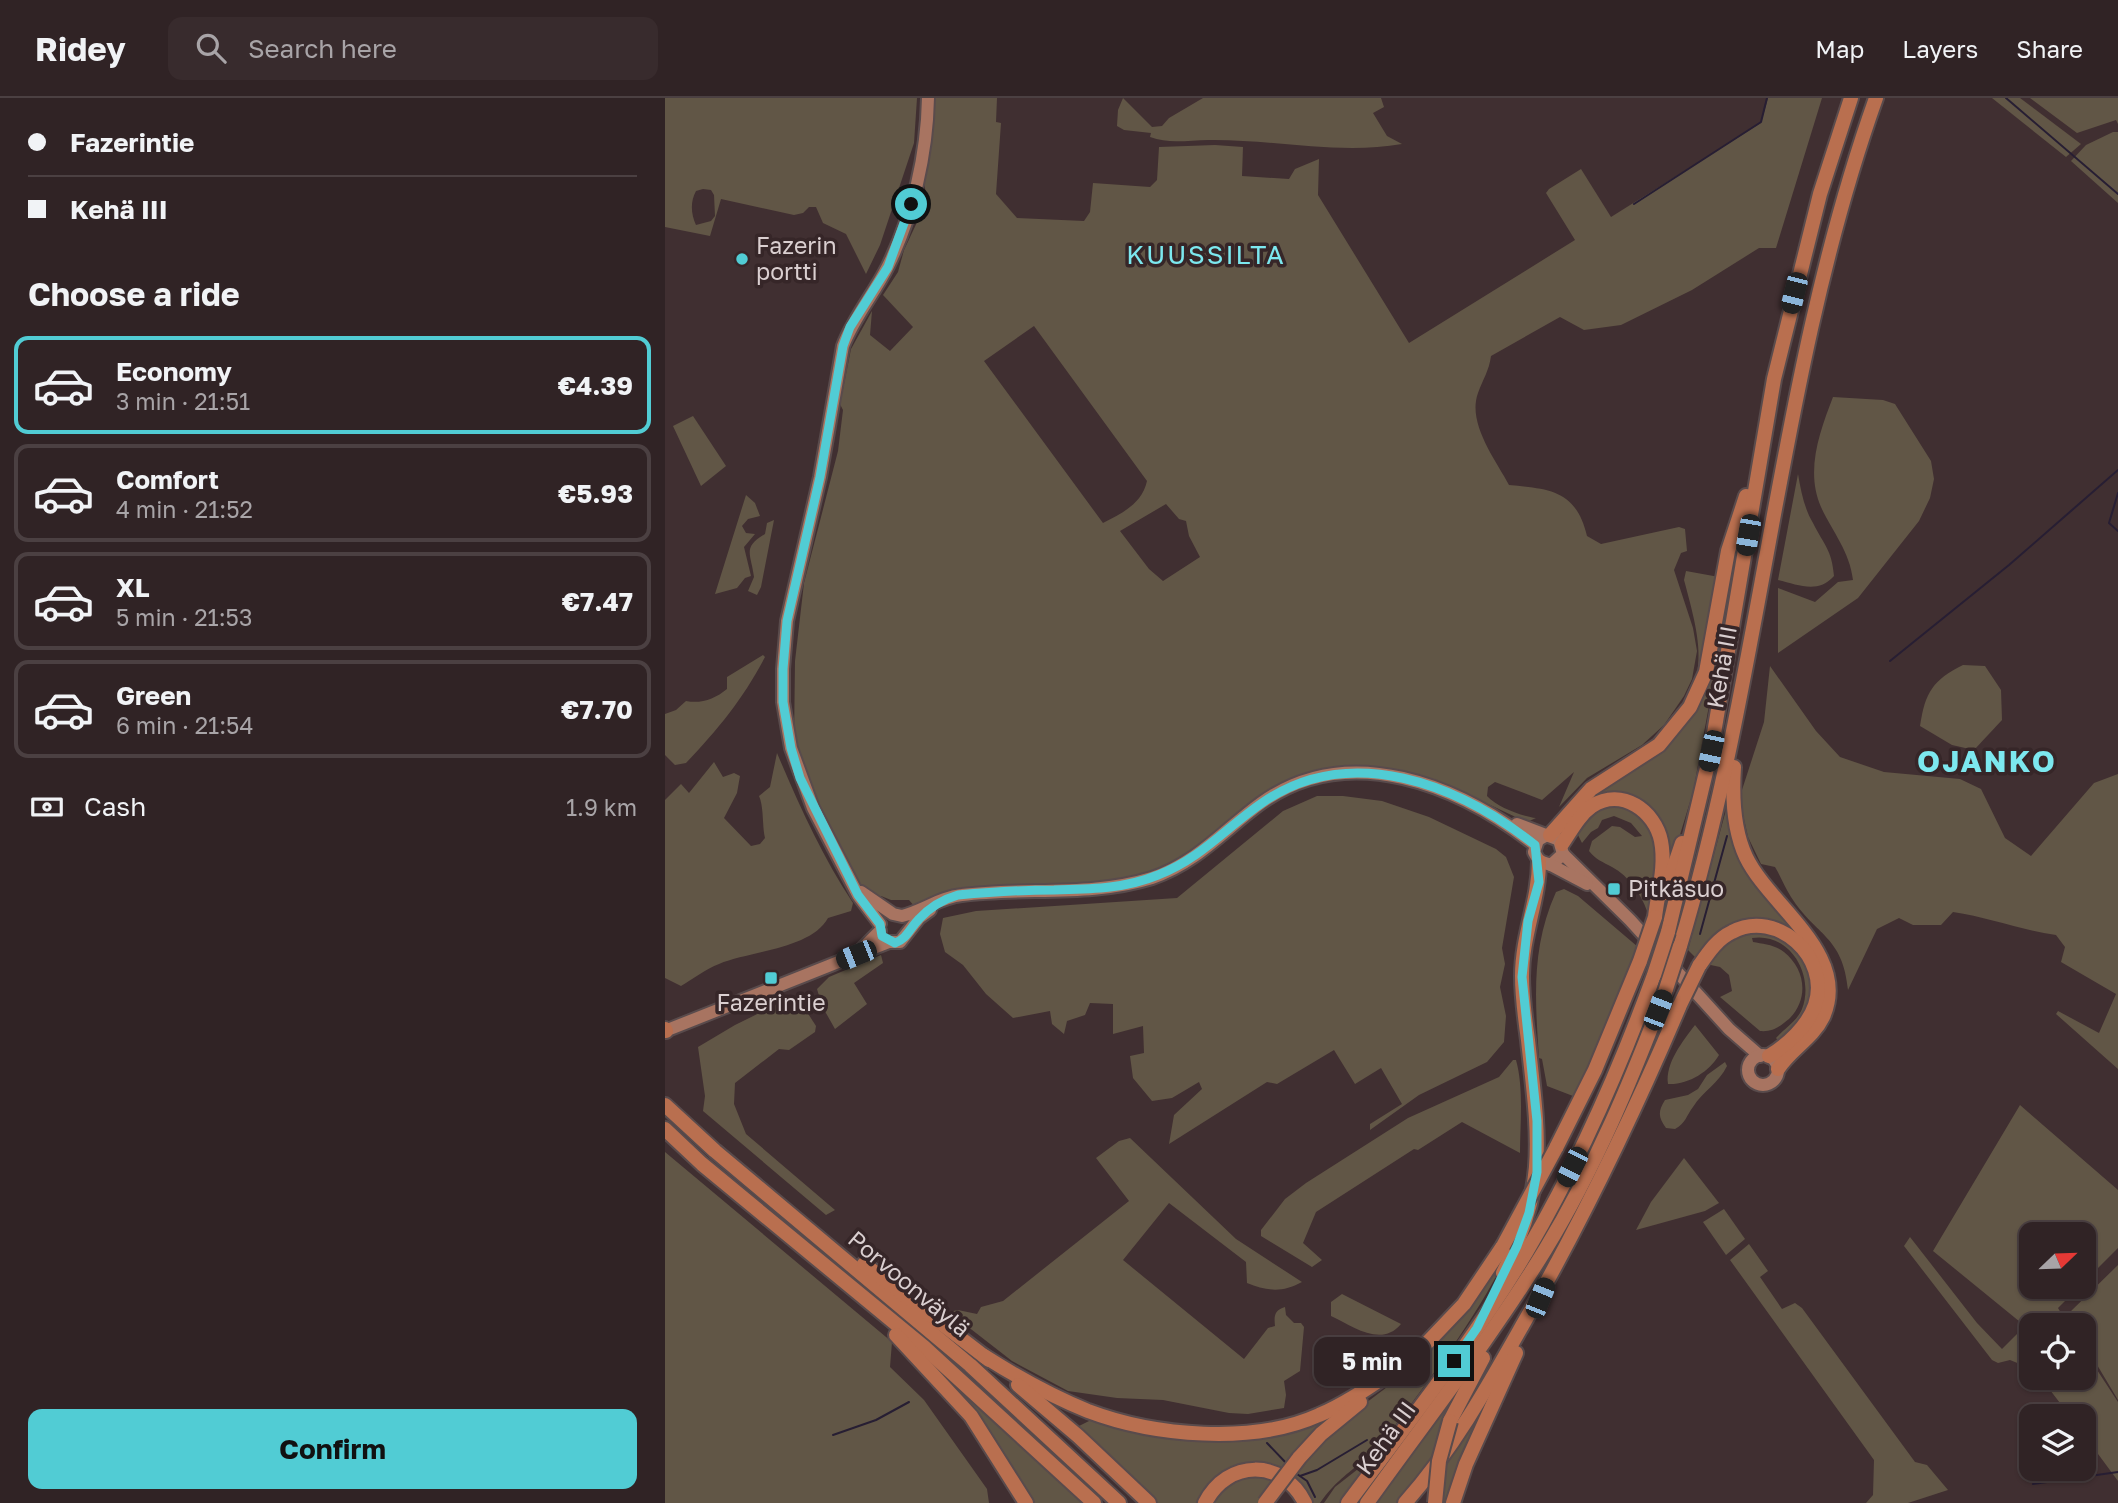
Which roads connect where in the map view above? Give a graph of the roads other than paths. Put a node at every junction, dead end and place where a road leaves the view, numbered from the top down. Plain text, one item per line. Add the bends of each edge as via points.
1 (928, 98) edge
2 (1842, 98) edge
3 (1851, 98) edge
4 (1876, 98) edge
5 (1885, 98) edge
6 (1831, 156) junction
7 (1850, 175) junction
8 (1775, 379) junction
9 (1717, 717) junction
10 (1735, 724) junction
11 (1543, 839) junction
12 (1562, 849) junction
13 (1545, 863) junction
14 (853, 885) junction
15 (1608, 898) junction
16 (943, 900) junction
17 (897, 915) junction
18 (1655, 917) junction
19 (880, 928) junction
20 (909, 930) junction
21 (890, 942) junction
22 (856, 955) junction
23 (1729, 1029) junction
24 (665, 1030) edge
25 (1764, 1056) junction
26 (1749, 1067) junction
27 (1778, 1069) junction
28 (665, 1105) edge
29 (665, 1129) edge
30 (803, 1226) junction
31 (1545, 1251) junction
32 (824, 1266) junction
33 (1549, 1278) junction
34 (1477, 1328) junction
35 (984, 1356) junction
36 (1410, 1360) junction
37 (997, 1453) junction
38 (1020, 1503) edge
39 (1026, 1503) edge
40 (1094, 1503) edge
41 (1119, 1503) edge
42 (1149, 1503) edge
43 (1205, 1503) edge
44 (1265, 1503) edge
45 (1305, 1503) edge
46 (1347, 1503) edge
47 (1367, 1503) edge
48 (1405, 1503) edge
49 (1435, 1503) edge
50 (1453, 1503) edge

1 - 14 main road via 925,141 894,253 843,346 784,646 783,702 791,748 813,808
2 - 6 highway
3 - 6 highway, Kehä III
4 - 7 highway, Kehä III
5 - 7 highway via 1866,149
6 - 8 highway, Kehä III
7 - 10 highway, Kehä III via 1801,371
8 - 9 highway, Kehä III
8 - 11 highway via 1759,423 1697,695 1660,745 1591,789
9 - 18 highway via 1686,831
9 - 34 highway, Kehä III, bridge via 1668,932 1621,1062 1527,1251
10 - 27 highway via 1733,802 1744,853 1766,890 1814,945 1828,975 1829,996 1818,1026
10 - 31 highway, Kehä III, bridge via 1711,836 1666,989 1615,1116
11 - 12 main road
11 - 13 main road via 1534,852
11 - 16 main road via 1471,802 1410,779 1365,772 1335,774 1300,782 1274,795 1202,853 1156,877 1108,888 972,894
12 - 13 main road
12 - 15 main road
12 - 18 highway via 1577,821 1593,806 1617,800 1642,807 1658,828 1663,849
13 - 15 main road
13 - 34 highway via 1528,921 1522,977 1537,1121 1537,1172 1524,1228
14 - 17 main road
14 - 19 main road
15 - 23 main road
16 - 17 main road
16 - 20 main road
17 - 19 main road via 883,919
17 - 20 main road
18 - 36 highway, bridge via 1600,1058 1503,1246 1464,1304
19 - 21 main road
19 - 22 main road
20 - 21 main road via 900,942
21 - 22 main road
22 - 24 main road
23 - 25 main road
23 - 26 main road
25 - 26 main road
25 - 27 main road via 1773,1059
25 - 33 highway, bridge via 1806,1022 1818,988 1802,946 1779,931 1748,927 1724,936 1699,966 1607,1170
26 - 27 main road via 1754,1081 1763,1084 1775,1078
28 - 30 highway, Porvoonväylä
29 - 32 highway, Porvoonväylä
30 - 35 highway via 865,1265
30 - 41 highway, Porvoonväylä via 995,1387
31 - 47 highway, Kehä III via 1490,1335
31 - 49 highway, bridge via 1450,1421 1439,1461
32 - 37 highway via 947,1387
32 - 40 highway, Porvoonväylä via 943,1363
33 - 48 highway via 1456,1440
33 - 50 highway
34 - 46 highway, Kehä III
35 - 36 highway via 1024,1381 1091,1412 1149,1426 1225,1433 1267,1430 1317,1416
35 - 42 highway
36 - 44 highway, bridge via 1321,1434
37 - 38 highway
37 - 39 highway
43 - 45 highway via 1220,1482 1254,1469 1291,1483

